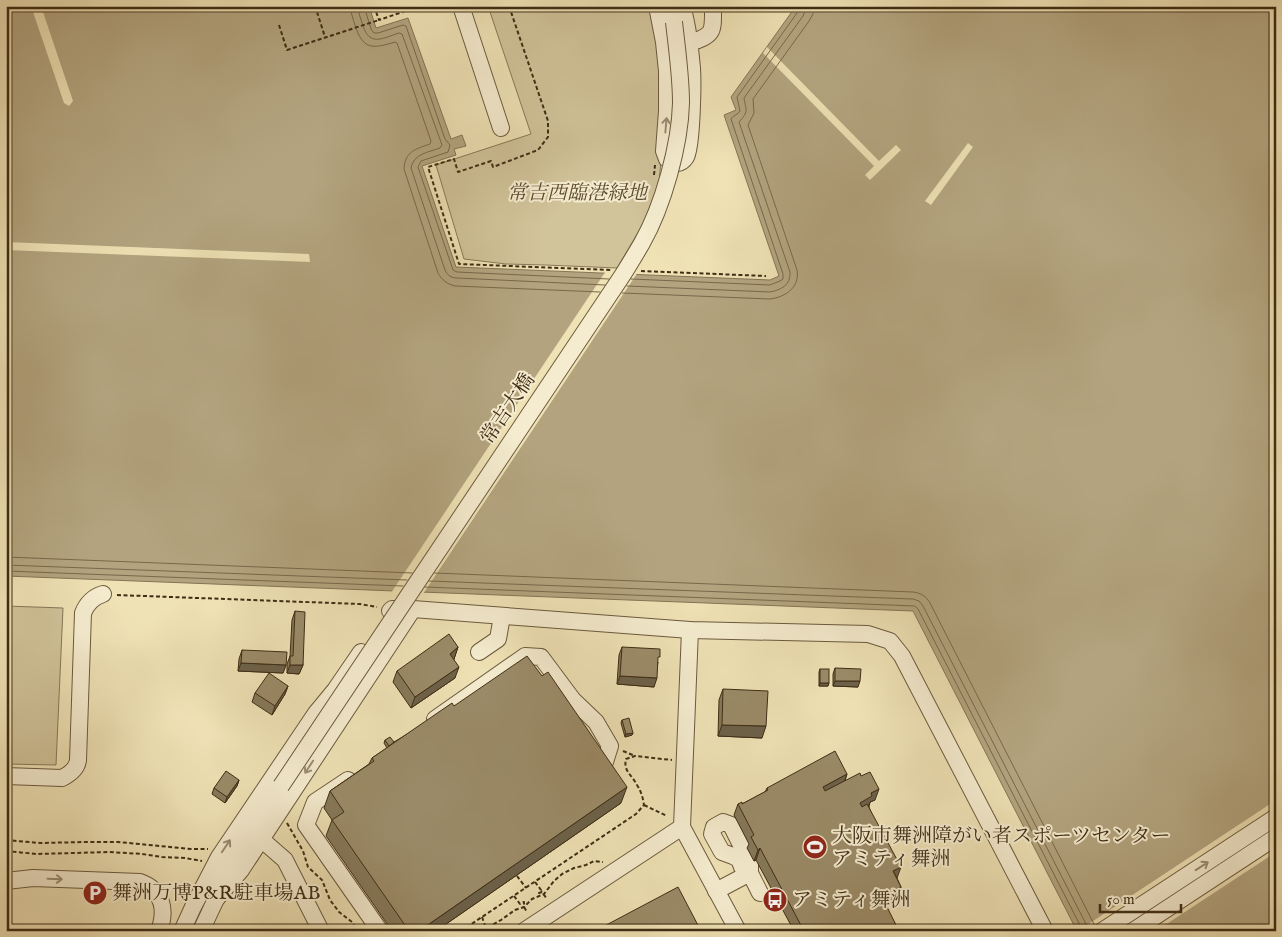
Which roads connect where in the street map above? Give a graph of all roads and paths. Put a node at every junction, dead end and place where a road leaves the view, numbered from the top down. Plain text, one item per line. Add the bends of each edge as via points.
1 (374, 6) edge
2 (420, 6) edge
3 (461, 6) edge
4 (509, 6) edge
5 (657, 6) edge
6 (670, 6) edge
7 (682, 6) edge
8 (713, 6) edge
9 (317, 12) dead end
10 (379, 20) junction
11 (279, 25) dead end
12 (325, 37) junction
13 (689, 43) junction
14 (501, 128) dead end
15 (617, 270) dead end
16 (637, 271) dead end
17 (766, 276) dead end
18 (103, 594) joint
19 (392, 609) junction
20 (413, 609) junction
21 (502, 616) junction
22 (690, 630) junction
23 (479, 652) dead end
24 (419, 730) edge
25 (622, 751) junction
26 (672, 760) dead end
27 (605, 762) edge
28 (356, 774) edge
29 (6, 776) edge
30 (644, 805) junction
31 (667, 816) dead end
32 (1276, 817) edge
33 (284, 819) dead end
34 (682, 827) junction
35 (1276, 836) edge
36 (262, 839) junction
37 (6, 840) edge
38 (215, 849) dead end
39 (6, 851) edge
40 (206, 862) dead end
41 (603, 862) dead end
42 (230, 864) junction
43 (517, 876) edge
44 (6, 881) edge
45 (535, 882) junction
46 (526, 888) junction
47 (203, 889) junction
48 (716, 890) junction
49 (760, 893) dead end
50 (544, 894) junction
51 (514, 896) junction
52 (216, 899) junction
53 (547, 899) dead end
54 (524, 907) junction
55 (482, 917) junction
56 (531, 924) edge
57 (487, 929) edge
58 (159, 931) edge
59 (182, 931) edge
60 (201, 931) edge
61 (321, 931) edge
62 (358, 931) edge
63 (380, 931) edge
64 (461, 931) edge
65 (482, 931) edge
66 (738, 931) edge
67 (1045, 931) edge
68 (1102, 931) edge
69 (1133, 931) edge

1 - 10 path
2 - 10 path
3 - 14 street
4 - 15 path via 548,121 548,137 538,150 493,167 491,161 458,172 454,159 428,167 459,264
13 -> 5 street via 692,112 688,154 673,164 664,151 667,72
6 - 42 street, 常吉大橋, bridge via 680,71 677,139 662,196 643,242
7 - 13 street
8 - 13 street via 711,32
9 - 12 path
10 - 12 path
11 - 12 path via 287,50
16 - 17 path
18 - 19 path via 360,604
18 - 29 street via 92,599 83,613 78,764 62,778
19 - 20 street
47 -> 19 street via 224,849 316,713
20 - 21 street
20 -> 36 street
21 - 22 street
21 - 23 street via 498,639
22 - 34 street
22 - 67 street via 868,634 890,641 902,656
24 - 25 street via 525,656 541,657 573,700
25 - 26 path
25 - 27 street
25 - 30 path via 628,773 636,782
28 - 63 street via 315,802 306,825
30 - 31 path
30 - 45 path via 636,814
68 -> 32 street
33 - 62 path via 304,851 308,867 322,880 339,912
34 - 48 street
34 - 56 street
35 - 69 street
36 - 52 street
36 - 61 street via 285,860
37 - 38 path via 40,844 118,842
39 - 40 path via 36,854 109,852
41 - 50 path via 594,861 562,874
42 - 47 street
42 - 52 street
43 - 46 path
44 -> 58 street via 34,878 147,884 161,902 163,918
45 - 46 path
45 - 50 path via 541,890 539,893
46 - 51 path
47 - 59 street
48 - 49 street via 750,873
48 - 66 street
50 - 53 path
50 - 54 path via 532,898
51 - 54 path via 520,904 524,902
51 - 55 path
52 - 60 street
54 - 56 path
54 - 57 path
55 - 57 path
55 - 64 path
57 - 65 path

